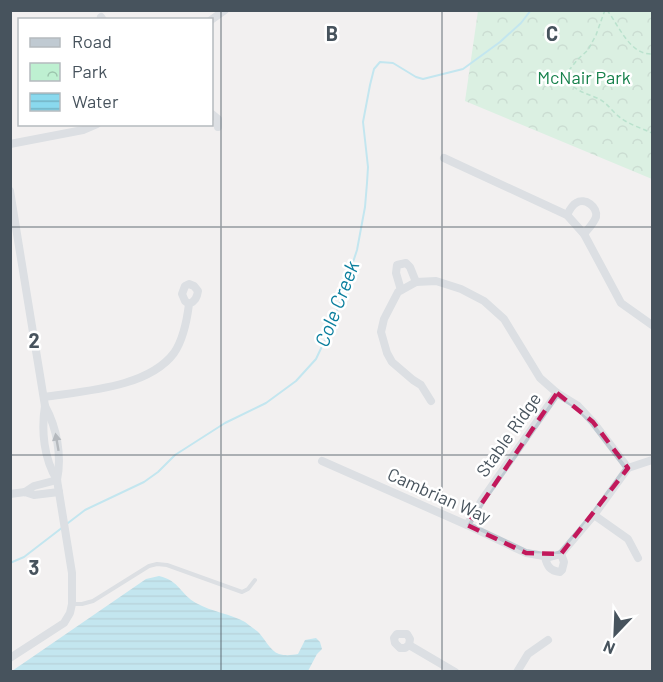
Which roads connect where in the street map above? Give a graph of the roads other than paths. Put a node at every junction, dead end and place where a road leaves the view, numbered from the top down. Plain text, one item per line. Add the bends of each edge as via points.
1 (213, 115) edge
2 (92, 126) edge
3 (218, 127) dead end
4 (10, 144) edge
5 (444, 158) dead end
6 (10, 191) edge
7 (567, 215) junction
8 (584, 234) junction
9 (416, 282) junction
10 (401, 290) junction
11 (189, 304) dead end
12 (652, 325) edge
13 (557, 393) junction
14 (431, 401) dead end
15 (44, 402) junction
16 (652, 460) edge
17 (322, 461) dead end
18 (628, 468) junction
19 (57, 480) junction
20 (25, 492) junction
21 (59, 492) junction
22 (10, 494) edge
23 (594, 514) junction
24 (467, 525) junction
25 (561, 554) junction
26 (545, 557) junction
27 (638, 558) dead end
28 (255, 580) dead end
29 (72, 604) junction
30 (548, 640) dead end
31 (409, 645) dead end
32 (10, 658) edge
33 (455, 672) edge
34 (517, 672) edge

1 - 3 street via 218,119
2 - 4 street
5 - 7 street
6 - 15 street
7 - 8 street
7 - 8 street via 579,201 593,205 596,216
8 - 12 street via 621,303
9 - 10 street
9 - 10 street via 406,263 397,265
9 - 13 street via 436,281 484,301 504,319 540,378
10 - 14 street via 381,332 392,362 421,385
11 - 15 street via 179,343 161,366 121,385
13 - 18 street via 578,406
13 - 24 street, Stable Ridge
15 - 19 street via 44,435 51,471
19 -> 15 street via 57,442
16 - 18 street
17 - 24 street, Cambrian Way
18 - 23 street, Cambrian Way
19 - 20 street
19 - 21 street
20 - 21 street
20 - 22 street
21 - 29 street via 72,573
23 - 25 street, Cambrian Way
23 - 27 street via 628,539
24 - 26 street, Cambrian Way via 526,553
25 - 26 street, Cambrian Way
25 - 26 street, Cambrian Way via 564,562 560,572 547,566
28 - 29 lane via 242,592 157,564 93,601
29 - 32 street via 64,623
30 - 34 street via 528,654
31 - 33 street

